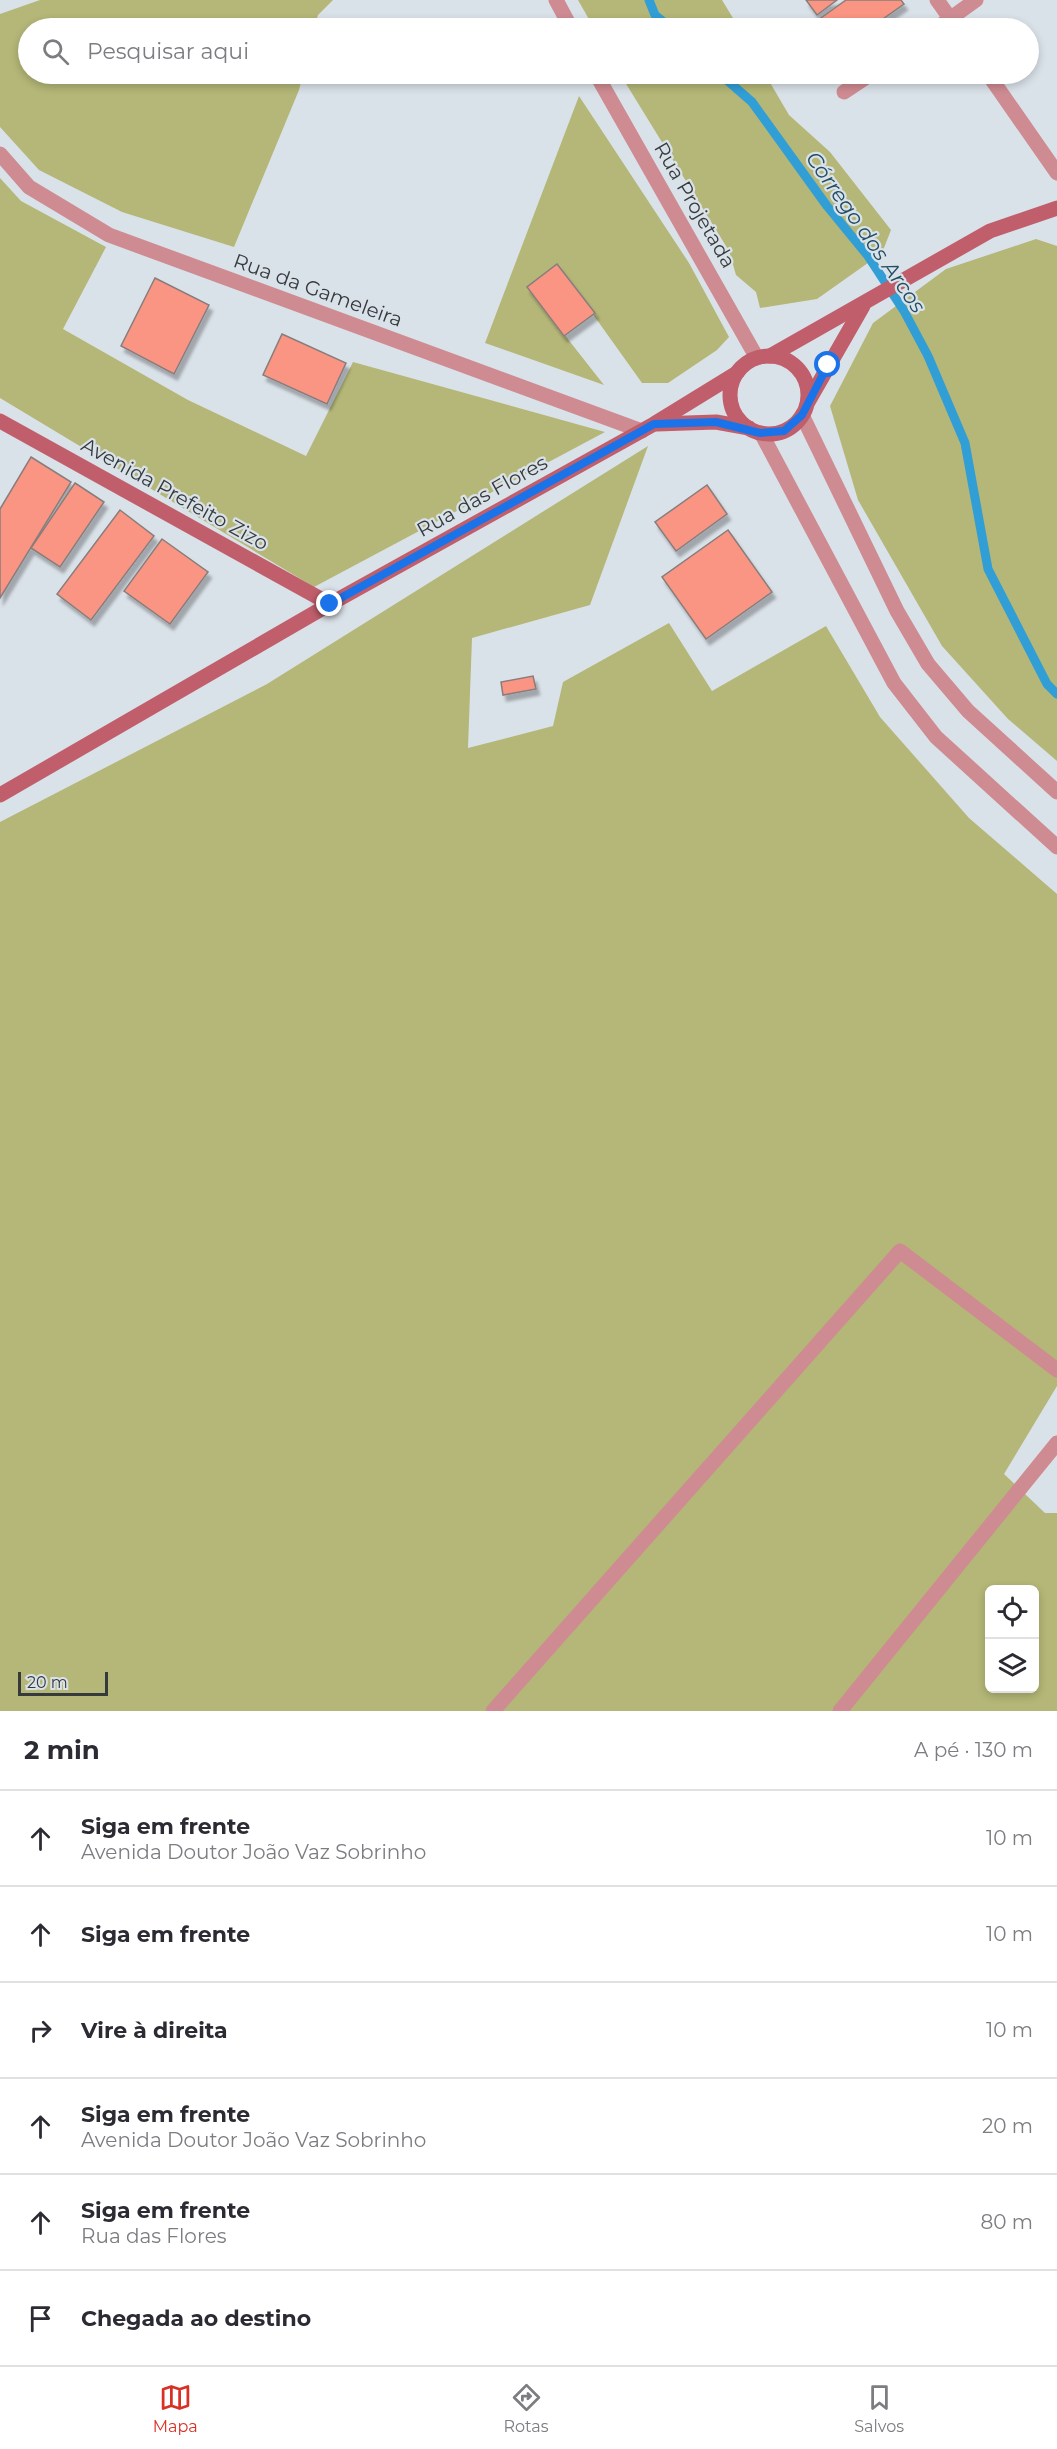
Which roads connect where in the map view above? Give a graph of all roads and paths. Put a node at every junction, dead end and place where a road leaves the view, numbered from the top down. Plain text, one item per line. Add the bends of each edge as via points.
1 (556, 0) edge
2 (937, 0) edge
3 (976, 0) edge
4 (566, 18) edge
5 (950, 18) edge
6 (960, 18) edge
7 (602, 84) edge
8 (856, 84) edge
9 (995, 84) edge
10 (844, 92) dead end
11 (0, 154) edge
12 (1057, 173) edge
13 (1057, 208) edge
14 (870, 300) junction
15 (764, 357) junction
16 (737, 373) junction
17 (805, 409) junction
18 (0, 421) edge
19 (648, 428) junction
20 (755, 431) junction
21 (330, 604) junction
22 (1057, 792) edge
23 (0, 795) edge
24 (1057, 848) edge
25 (1057, 1370) edge
26 (1057, 1443) edge
27 (493, 1711) edge
28 (840, 1711) edge

1 - 4 street
2 - 5 street
3 - 6 street
7 - 15 street, Rua Projetada
8 - 10 street
9 - 12 street
11 - 19 street, Rua da Gameleira via 29,188 108,236
13 - 14 main road via 1000,227 944,255
14 - 15 main road
14 - 17 main road
15 - 16 main road
15 - 17 main road via 792,363 800,371 808,392
16 - 19 main road, Rua das Flores
16 - 20 main road via 730,397 733,410
17 - 20 main road via 784,431
17 - 22 street via 897,611 928,664 968,711
18 - 21 main road, Avenida Prefeito Zizo
19 - 20 main road via 716,422
19 - 21 main road, Rua das Flores
20 - 24 street via 894,683 936,737
21 - 23 main road, Rua das Flores
25 - 27 street via 900,1251
26 - 28 street

